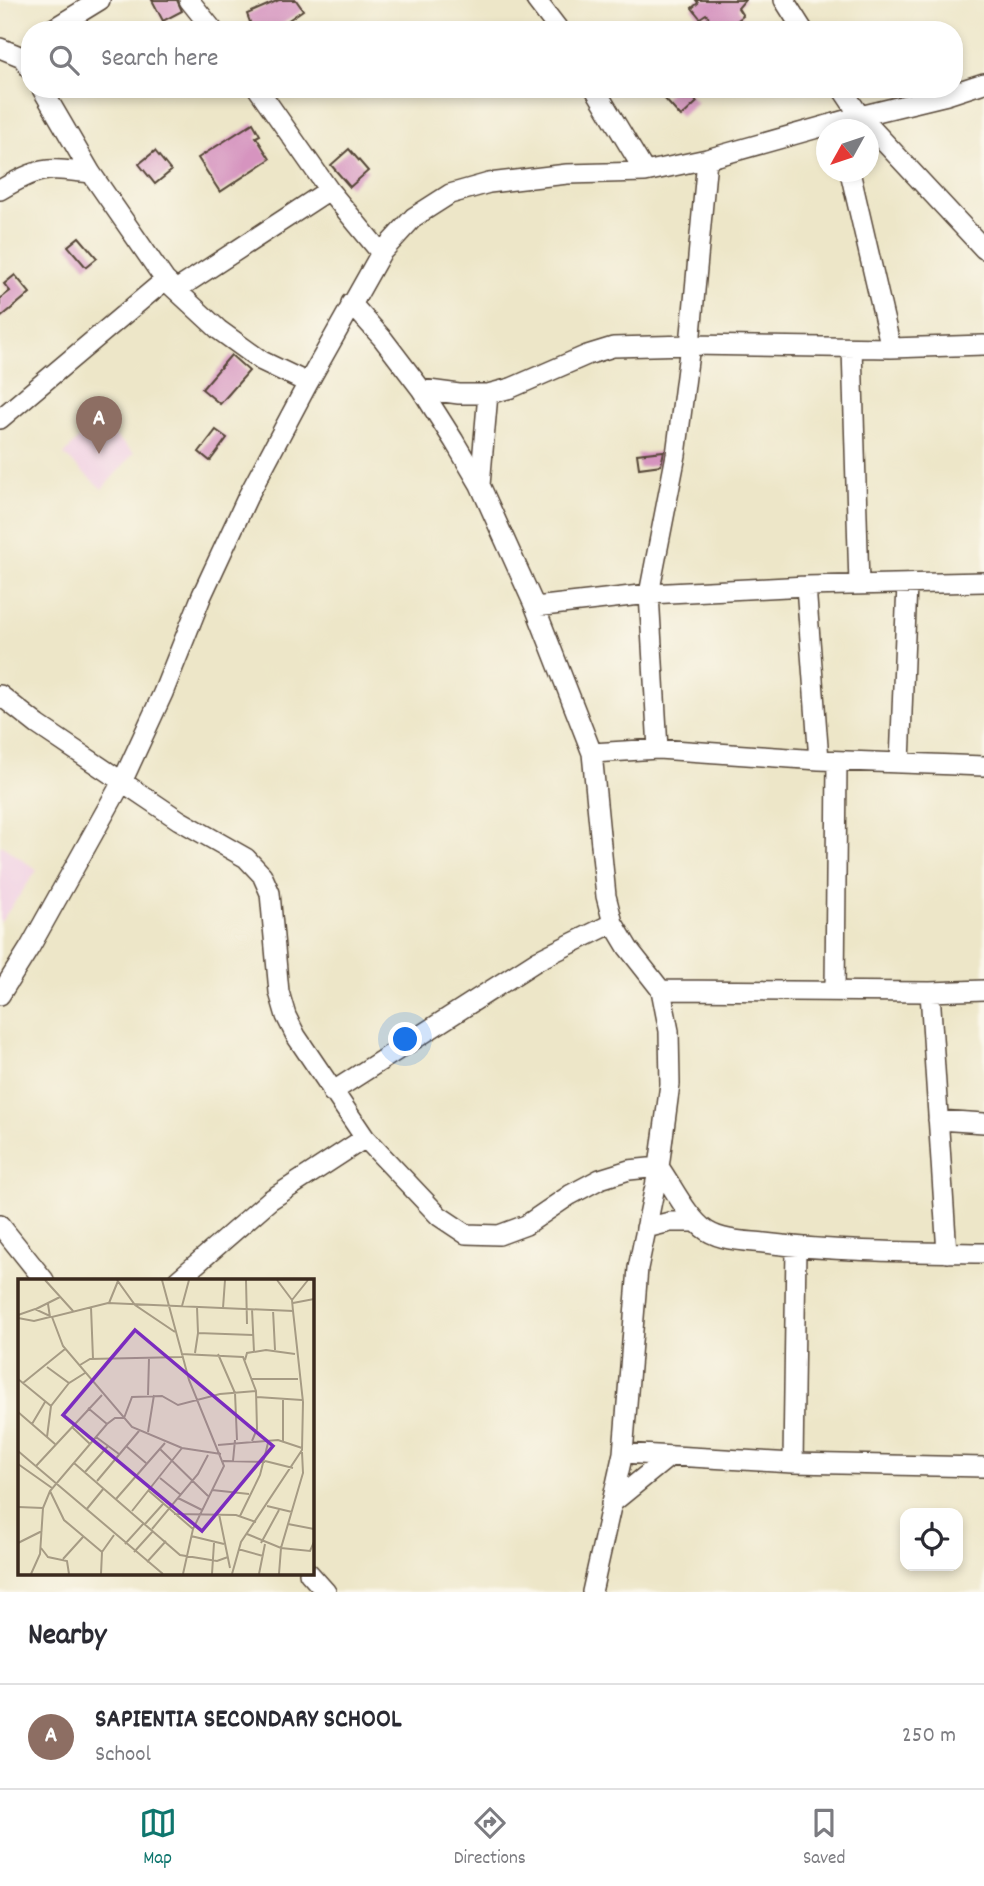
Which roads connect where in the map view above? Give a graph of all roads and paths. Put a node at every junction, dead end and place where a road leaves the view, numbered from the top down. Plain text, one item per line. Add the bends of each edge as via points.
1 (100, 0) edge
2 (189, 0) edge
3 (536, 0) edge
4 (784, 0) edge
5 (66, 21) edge
6 (206, 21) edge
7 (552, 21) edge
8 (797, 21) edge
9 (984, 83) edge
10 (963, 90) edge
11 (47, 98) edge
12 (264, 98) edge
13 (600, 98) edge
14 (848, 98) edge
15 (935, 98) edge
16 (860, 116) junction
17 (854, 119) edge
18 (816, 132) edge
19 (707, 159) junction
20 (645, 172) junction
21 (92, 173) junction
22 (852, 182) edge
23 (0, 190) edge
24 (329, 190) junction
25 (984, 249) edge
26 (381, 253) junction
27 (171, 285) junction
28 (351, 303) junction
29 (690, 345) junction
30 (984, 345) edge
31 (852, 348) junction
32 (891, 348) junction
33 (307, 383) junction
34 (421, 389) junction
35 (488, 394) junction
36 (0, 419) edge
37 (480, 485) junction
38 (984, 582) edge
39 (907, 584) junction
40 (859, 585) junction
41 (806, 586) junction
42 (649, 594) junction
43 (535, 607) junction
44 (0, 695) edge
45 (658, 749) junction
46 (592, 753) junction
47 (828, 760) junction
48 (900, 763) junction
49 (984, 766) edge
50 (122, 782) junction
51 (613, 923) junction
52 (661, 990) junction
53 (984, 990) edge
54 (835, 991) junction
55 (930, 992) junction
56 (0, 995) edge
57 (332, 1092) junction
58 (938, 1120) junction
59 (984, 1122) edge
60 (365, 1138) junction
61 (660, 1167) junction
62 (696, 1222) junction
63 (0, 1225) edge
64 (646, 1228) junction
65 (796, 1247) junction
66 (947, 1253) junction
67 (984, 1254) edge
68 (43, 1279) edge
69 (179, 1279) edge
70 (623, 1453) junction
71 (670, 1456) junction
72 (793, 1463) junction
73 (984, 1466) edge
74 (611, 1504) junction
75 (310, 1574) edge
76 (326, 1592) edge
77 (592, 1592) edge

1 - 5 street
2 - 6 street
3 - 7 street
4 - 8 street
9 - 10 street
11 - 21 street
12 - 24 street
13 - 20 street
14 - 16 street
15 - 16 street
16 - 17 street
16 - 25 street
18 - 19 street
19 - 20 street
19 - 29 street
20 - 26 street via 502,181 450,194 414,216
21 - 23 street via 48,168
21 - 27 street
22 - 32 street
24 - 26 street
24 - 27 street
26 - 28 street
27 - 33 street via 219,330 262,361
27 - 36 street
28 - 33 street
28 - 34 street
29 - 31 street
29 - 35 street via 613,347
29 - 42 street via 676,455
30 - 32 street
31 - 32 street
31 - 40 street
33 - 50 street via 202,595
34 - 35 street
34 - 37 street
35 - 37 street
37 - 43 street
38 - 39 street
39 - 40 street
39 - 48 street
40 - 41 street
41 - 42 street
41 - 47 street
42 - 43 street
42 - 45 street
43 - 46 street
44 - 50 street
45 - 46 street
45 - 47 street
46 - 51 street via 606,896
47 - 48 street
47 - 54 street
48 - 49 street
50 - 56 street
50 - 57 street via 246,858 262,875 270,893 279,992 286,1016
51 - 52 street
51 - 57 street via 538,960
52 - 54 street
52 - 61 street via 671,1073
53 - 55 street
54 - 55 street
55 - 58 street
57 - 60 street
58 - 59 street
58 - 66 street
60 - 61 street via 439,1216 466,1234 499,1235 600,1179
60 - 69 street via 270,1200
61 - 62 street
61 - 64 street
62 - 64 street
62 - 65 street via 719,1237
63 - 68 street
64 - 70 street via 638,1268
65 - 66 street
65 - 72 street
66 - 67 street
70 - 71 street
70 - 74 street
71 - 72 street
71 - 74 street
72 - 73 street
74 - 77 street
75 - 76 street

